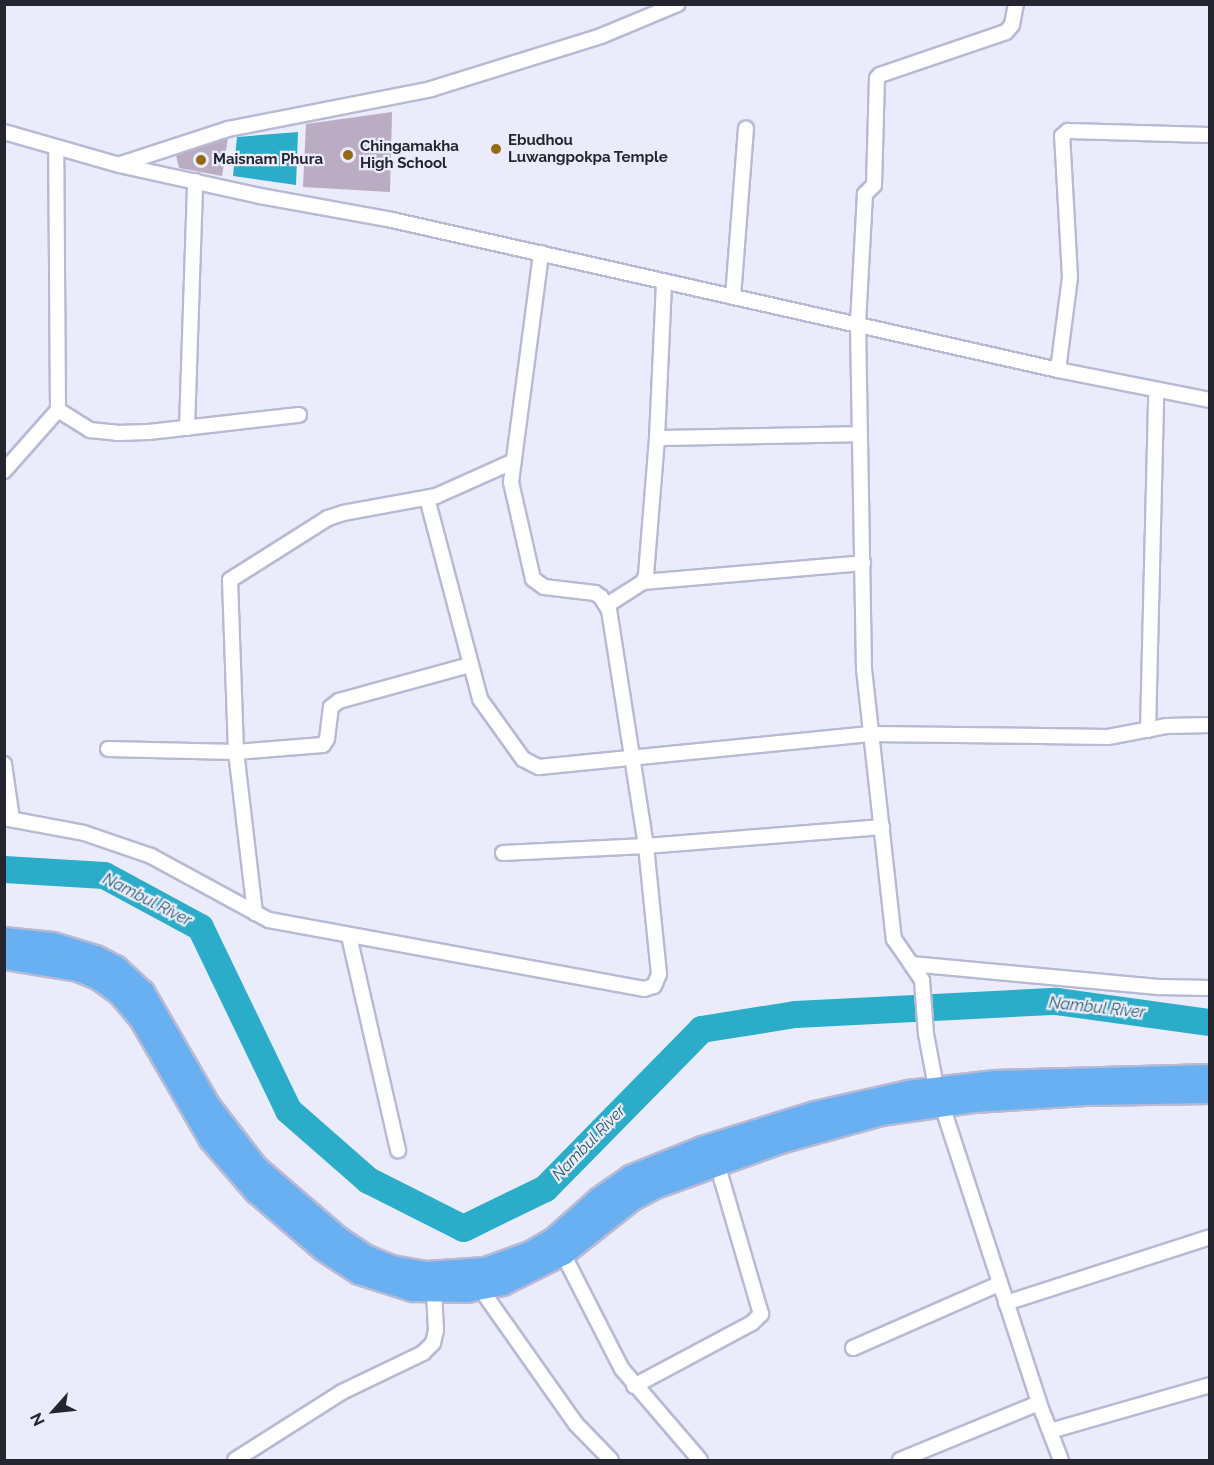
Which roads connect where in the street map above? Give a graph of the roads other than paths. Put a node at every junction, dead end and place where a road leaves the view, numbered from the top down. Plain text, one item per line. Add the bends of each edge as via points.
1 (678, 4) edge
2 (1016, 4) edge
3 (746, 128) dead end
4 (4, 132) edge
5 (1209, 135) edge
6 (56, 147) junction
7 (119, 165) junction
8 (195, 182) junction
9 (541, 254) junction
10 (664, 281) junction
11 (733, 297) junction
12 (858, 325) junction
13 (1058, 370) junction
14 (1156, 391) junction
15 (1209, 400) edge
16 (58, 410) junction
17 (299, 415) dead end
18 (187, 428) junction
19 (860, 434) junction
20 (657, 438) junction
21 (512, 462) junction
22 (4, 471) edge
23 (428, 498) junction
24 (863, 563) junction
25 (643, 582) junction
26 (607, 605) junction
27 (470, 665) junction
28 (1209, 725) edge
29 (1148, 730) junction
30 (872, 734) junction
31 (108, 749) dead end
32 (236, 752) junction
33 (634, 756) junction
34 (4, 764) edge
35 (8, 819) edge
36 (882, 827) junction
37 (646, 846) junction
38 (503, 853) dead end
39 (255, 913) junction
40 (350, 936) junction
41 (4, 939) edge
42 (4, 958) edge
43 (911, 964) junction
44 (1209, 988) edge
45 (1209, 1076) edge
46 (1209, 1092) edge
47 (939, 1096) junction
48 (398, 1150) dead end
49 (717, 1164) junction
50 (1209, 1237) edge
51 (559, 1246) junction
52 (999, 1284) junction
53 (480, 1288) junction
54 (434, 1291) junction
55 (1006, 1303) junction
56 (853, 1348) dead end
57 (1209, 1384) edge
58 (634, 1386) junction
59 (1039, 1403) junction
60 (1050, 1431) junction
61 (235, 1461) edge
62 (610, 1461) edge
63 (700, 1461) edge
64 (900, 1461) edge
65 (1061, 1461) edge

1 - 7 street via 601,36 431,89 228,129
2 - 12 street via 1012,25 1006,32 877,78 874,185 865,194
3 - 11 street
4 - 6 street
5 - 13 street via 1068,131 1062,136 1070,277
6 - 7 street
6 - 16 street
7 - 8 street
8 - 9 street
8 - 18 street
9 - 10 street
9 - 21 street
10 - 11 street
10 - 20 street
11 - 12 street
12 - 13 street
12 - 19 street
13 - 14 street
14 - 15 street
14 - 29 street
16 - 18 street via 98,432
16 - 22 street
17 - 18 street
19 - 20 street
19 - 24 street
20 - 25 street
21 - 23 street
21 - 26 street via 511,482 533,579 544,587 595,593
23 - 27 street
23 - 32 street via 328,518 230,580
24 - 25 street
24 - 30 street via 864,669
25 - 26 street
26 - 33 street
27 - 32 street via 339,701 331,707 327,739 322,744
27 - 33 street via 484,706 523,759 531,764 546,768
28 - 29 street
29 - 30 street via 1108,737
30 - 33 street
30 - 36 street
31 - 32 street
32 - 39 street
33 - 37 street
34 - 35 street
35 - 39 street via 84,833 151,856
36 - 37 street
36 - 43 street via 894,939
37 - 38 street
37 - 40 street via 659,974 649,988
39 - 40 street via 268,920
40 - 48 street
41 - 51 highway via 53,944 96,957 133,981 154,1009 209,1106 256,1167 367,1257 392,1267 456,1272 485,1269
42 - 54 highway via 78,970 112,988 141,1019 211,1140 256,1192 324,1250 359,1273 390,1284
43 - 44 street
43 - 47 street via 922,980 926,1034
45 - 47 highway via 1059,1078
46 - 47 highway
47 - 49 highway via 911,1108 858,1120
47 - 51 highway via 815,1113 656,1165 607,1194
47 - 52 street
49 - 51 highway via 656,1186
49 - 58 street via 761,1314 752,1323
50 - 55 street
51 - 53 highway via 513,1280
51 - 58 street via 622,1370
52 - 55 street
52 - 56 street
53 - 54 highway
53 - 62 street via 576,1424
54 - 61 street via 436,1330 433,1343 423,1353 342,1392
55 - 59 street
57 - 60 street
58 - 63 street
59 - 60 street
59 - 64 street
60 - 65 street

